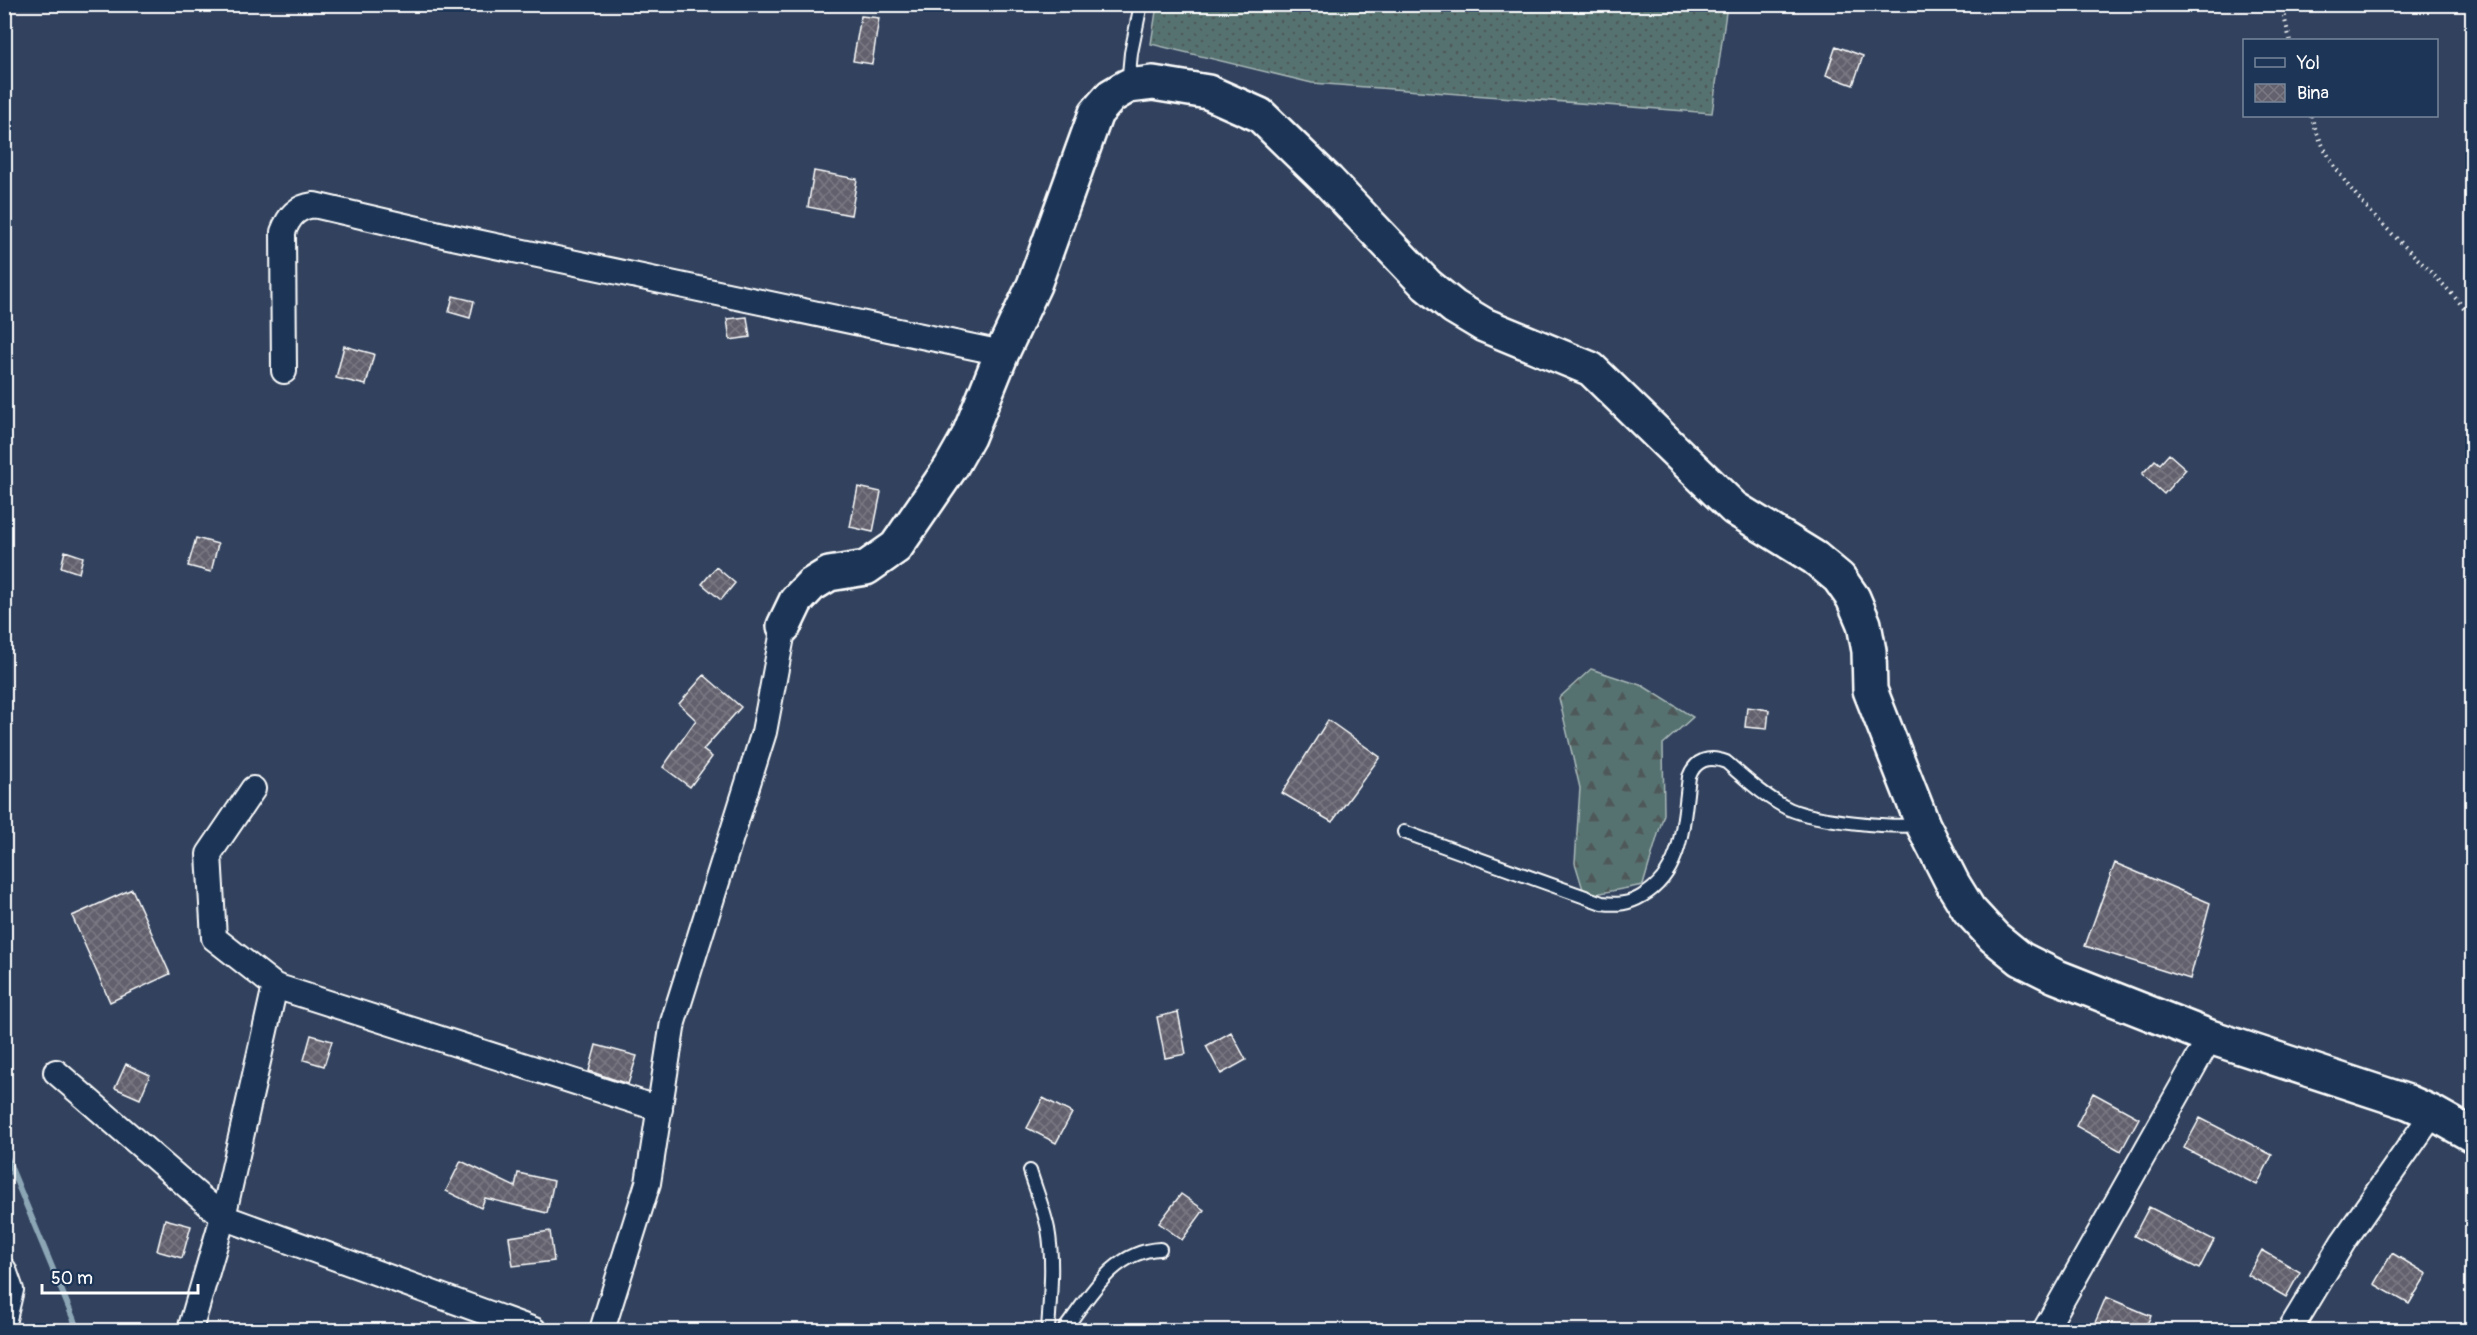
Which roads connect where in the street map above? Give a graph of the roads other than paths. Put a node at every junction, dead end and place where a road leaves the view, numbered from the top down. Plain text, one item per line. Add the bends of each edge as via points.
1 (1142, 4) edge
2 (1128, 86) junction
3 (1002, 353) junction
4 (284, 372) dead end
5 (784, 627) joint
6 (253, 789) dead end
7 (1923, 825) junction
8 (1404, 832) dead end
9 (275, 986) junction
10 (2210, 1037) junction
11 (56, 1072) dead end
12 (660, 1108) junction
13 (2433, 1113) junction
14 (2472, 1135) edge
15 (1030, 1172) dead end
16 (223, 1217) junction
17 (1160, 1249) dead end
18 (6, 1283) edge
19 (4, 1319) edge
20 (190, 1330) edge
21 (534, 1330) edge
22 (602, 1330) edge
23 (1048, 1330) edge
24 (1064, 1330) edge
25 (2045, 1330) edge
26 (2290, 1330) edge

1 - 2 lane
2 - 3 street via 1111,96 1096,113 1034,285
2 - 7 street via 1154,83 1191,88 1260,115 1427,285 1454,307 1484,325 1591,369 1734,508 1815,558 1839,578 1864,624 1869,690
3 - 4 street via 314,205 291,215 283,232
3 - 5 street via 968,437 896,547 866,568 829,574 811,585 796,601
5 - 12 street via 764,732 673,1023
6 - 9 street via 209,854 214,938
7 - 8 lane via 1903,827 1803,814 1775,801 1725,762 1703,760 1689,777 1678,852 1667,874 1649,892 1611,905
7 - 10 street via 1969,910 2021,958 2055,976
9 - 12 street
9 - 16 street
10 - 13 street
10 - 25 street
11 - 16 street
12 - 22 street via 648,1183
13 - 14 street
13 - 26 street via 2343,1242
15 - 23 lane via 1050,1251
16 - 20 street
16 - 21 street
17 - 24 lane via 1139,1252 1120,1262
18 - 19 street

